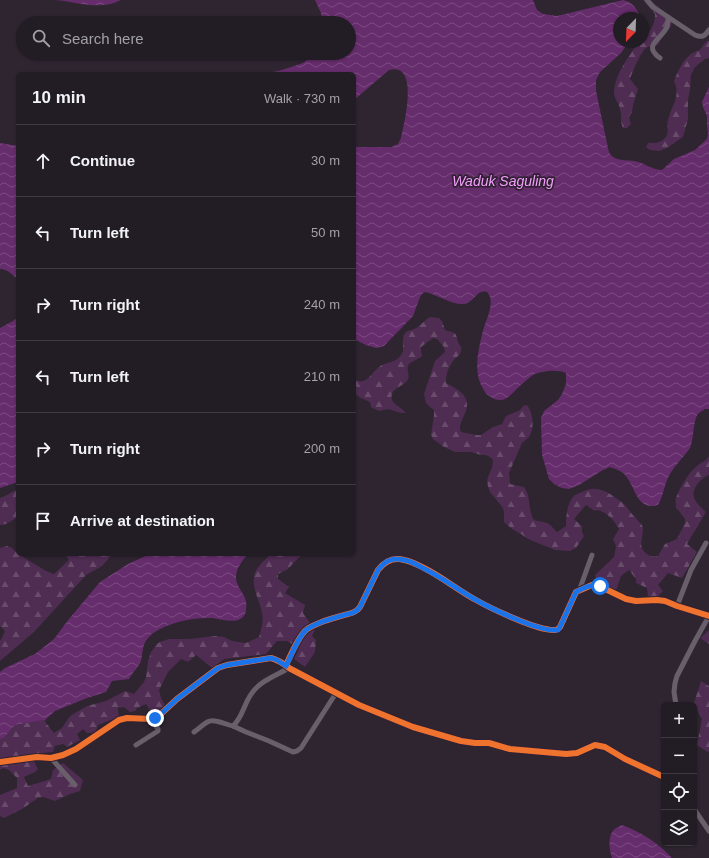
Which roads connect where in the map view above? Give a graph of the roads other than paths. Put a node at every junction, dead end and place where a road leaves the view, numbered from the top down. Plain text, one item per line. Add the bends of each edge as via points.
1 (646, 0) edge
2 (668, 17) junction
3 (709, 30) edge
4 (660, 58) dead end
5 (706, 543) dead end
6 (592, 555) dead end
7 (579, 591) junction
8 (677, 606) junction
9 (709, 616) edge
10 (288, 667) junction
11 (336, 693) junction
12 (676, 702) edge
13 (151, 719) junction
14 (233, 726) junction
15 (194, 732) dead end
16 (136, 745) dead end
17 (51, 758) junction
18 (0, 762) edge
19 (661, 777) edge
20 (75, 785) dead end
21 (695, 810) edge
22 (709, 831) edge

1 - 2 street
2 - 3 street via 698,37 705,36
2 - 4 street via 666,28 652,48
5 - 8 street via 691,570
6 - 7 street
7 - 8 street via 597,585 636,602 657,600
7 - 10 street via 574,595 558,630 543,629 478,601 414,563 391,559 378,570 357,611 311,627 301,635
8 - 9 street
9 - 12 street via 675,683
10 - 11 street
10 - 13 street via 271,658 218,668
10 - 14 street via 256,688 248,698 241,717
11 - 14 street via 298,751 293,752
11 - 19 street via 413,726 461,741 566,754 576,753 595,745
13 - 16 street via 158,730
13 - 17 street via 120,720 72,751
14 - 15 street via 212,720
17 - 18 street via 38,757
17 - 20 street
21 - 22 street

